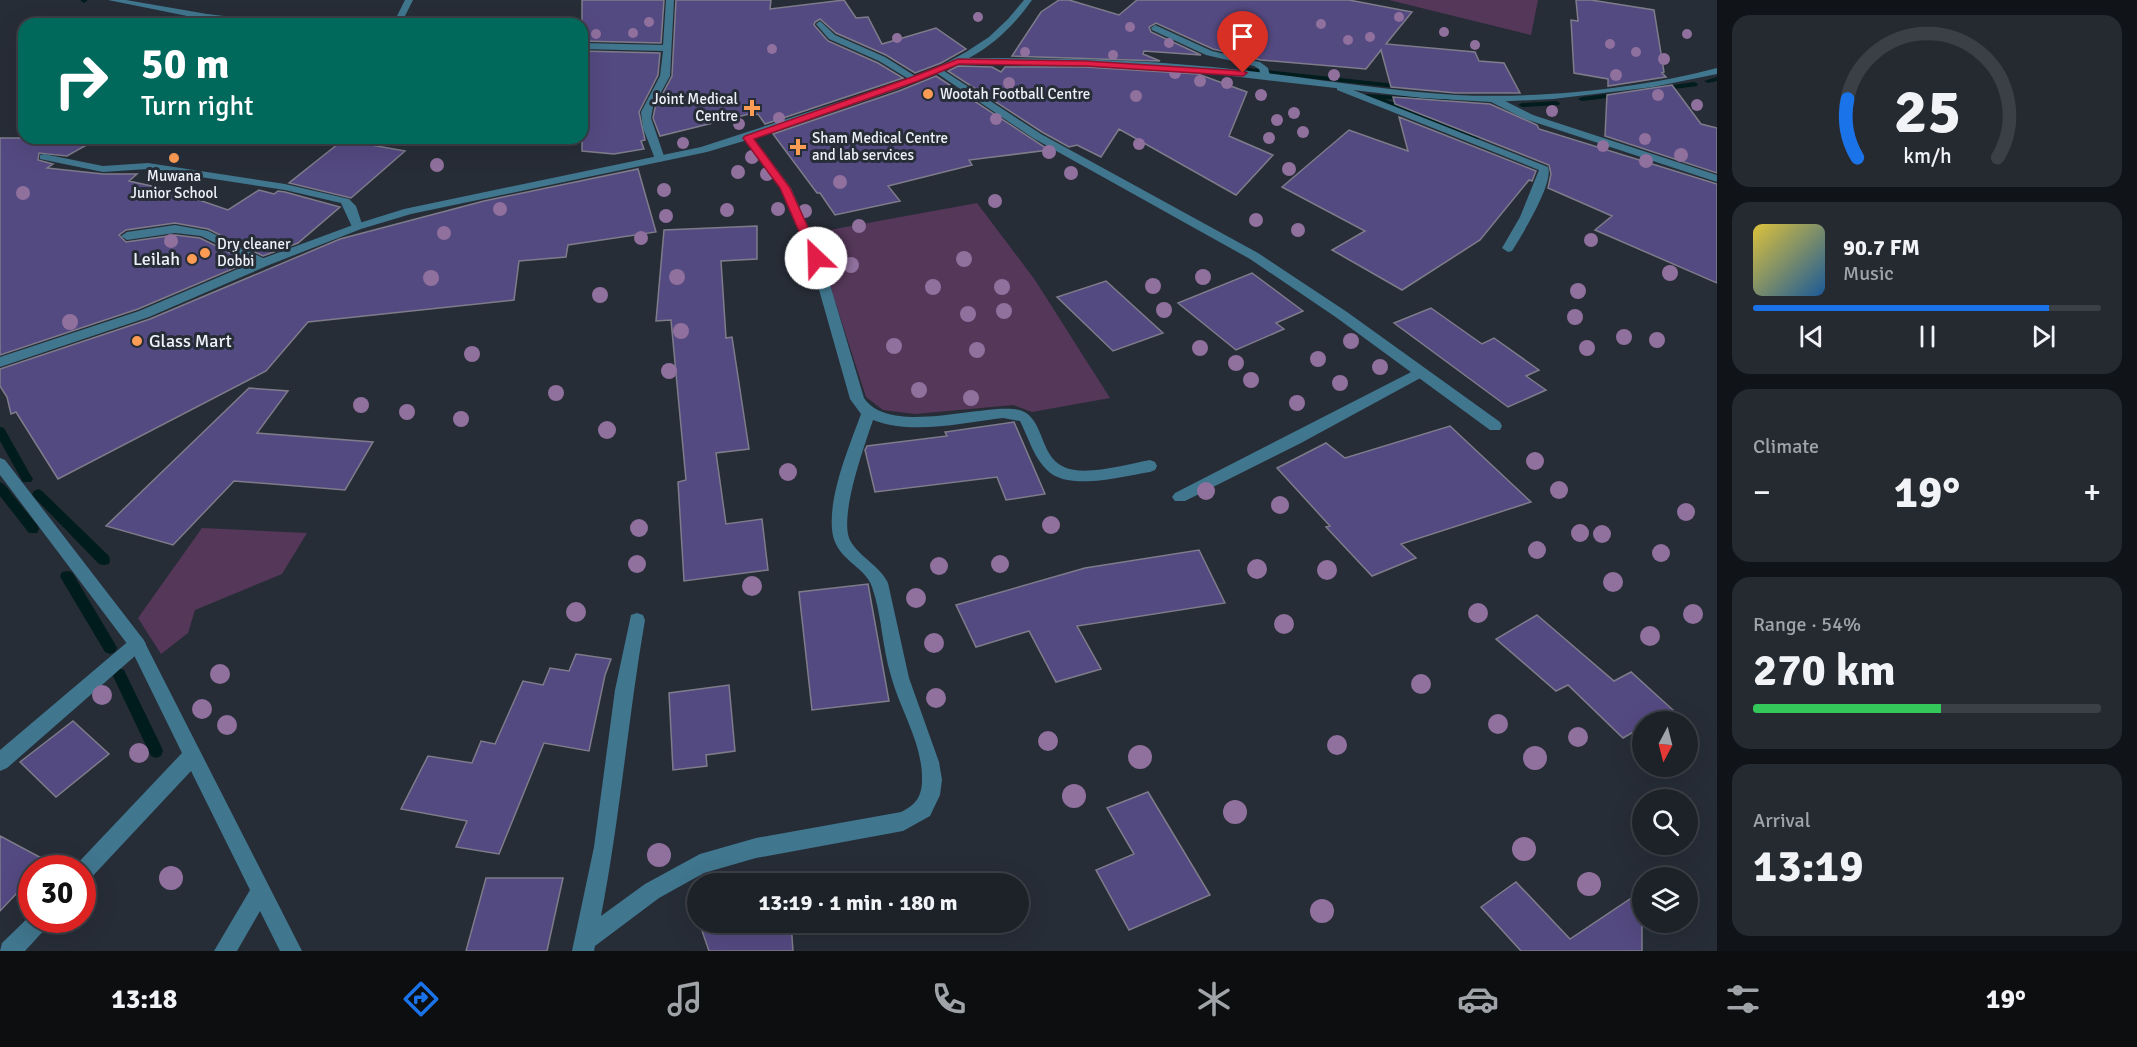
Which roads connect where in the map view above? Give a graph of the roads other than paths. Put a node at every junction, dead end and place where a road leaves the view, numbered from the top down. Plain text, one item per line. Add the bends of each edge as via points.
1 (112, 0) edge
2 (409, 0) edge
3 (670, 0) edge
4 (1028, 0) edge
5 (216, 18) edge
6 (400, 18) edge
7 (820, 24) dead end
8 (1155, 28) dead end
9 (588, 46) edge
10 (667, 48) junction
11 (958, 61) junction
12 (938, 70) junction
13 (1717, 71) edge
14 (1265, 76) junction
15 (915, 79) junction
16 (1340, 88) junction
17 (1493, 99) junction
18 (748, 138) junction
19 (44, 157) dead end
20 (660, 159) junction
21 (1717, 179) edge
22 (357, 227) junction
23 (127, 236) dead end
24 (1508, 248) dead end
25 (265, 262) junction
26 (0, 362) edge
27 (1421, 372) junction
28 (868, 413) junction
29 (1495, 426) dead end
30 (0, 464) edge
31 (1150, 466) dead end
32 (1180, 497) dead end
33 (637, 620) dead end
34 (136, 644) junction
35 (192, 756) junction
36 (0, 762) edge
37 (96, 858) edge
38 (260, 892) junction
39 (27, 933) edge
40 (585, 945) edge
41 (10, 951) edge
42 (225, 951) edge
43 (291, 951) edge

1 - 5 street
2 - 6 street
3 - 10 street
4 - 11 street via 1017,17
7 - 15 street via 832,37
8 - 14 street via 1209,52 1257,64
9 - 10 street
10 - 20 street via 666,73 646,120
11 - 12 street
11 - 14 street via 1174,67
12 - 15 street
12 - 27 street via 1037,136 1254,256
13 - 17 street via 1668,82 1548,97
14 - 16 street
15 - 18 street
16 - 17 street
16 - 24 street via 1544,169 1526,217
17 - 21 street via 1529,117
18 - 20 street
18 - 28 street via 785,188 816,258 857,399
19 - 22 street via 103,169 148,166 285,187 345,201
20 - 22 street via 458,199
22 - 25 street
23 - 25 street via 175,229 204,233
25 - 26 street via 144,314
27 - 29 street
27 - 32 street
28 - 31 street via 909,421 1019,414 1026,418 1053,468 1066,475
28 - 40 street via 845,491 839,532 847,550 873,571 880,583 900,679 932,770 923,809 903,821 756,848 700,864 652,891
30 - 34 street
33 - 40 street via 604,847
34 - 35 street
34 - 36 street
35 - 37 street
35 - 38 street
38 - 42 street
38 - 43 street
39 - 41 street

